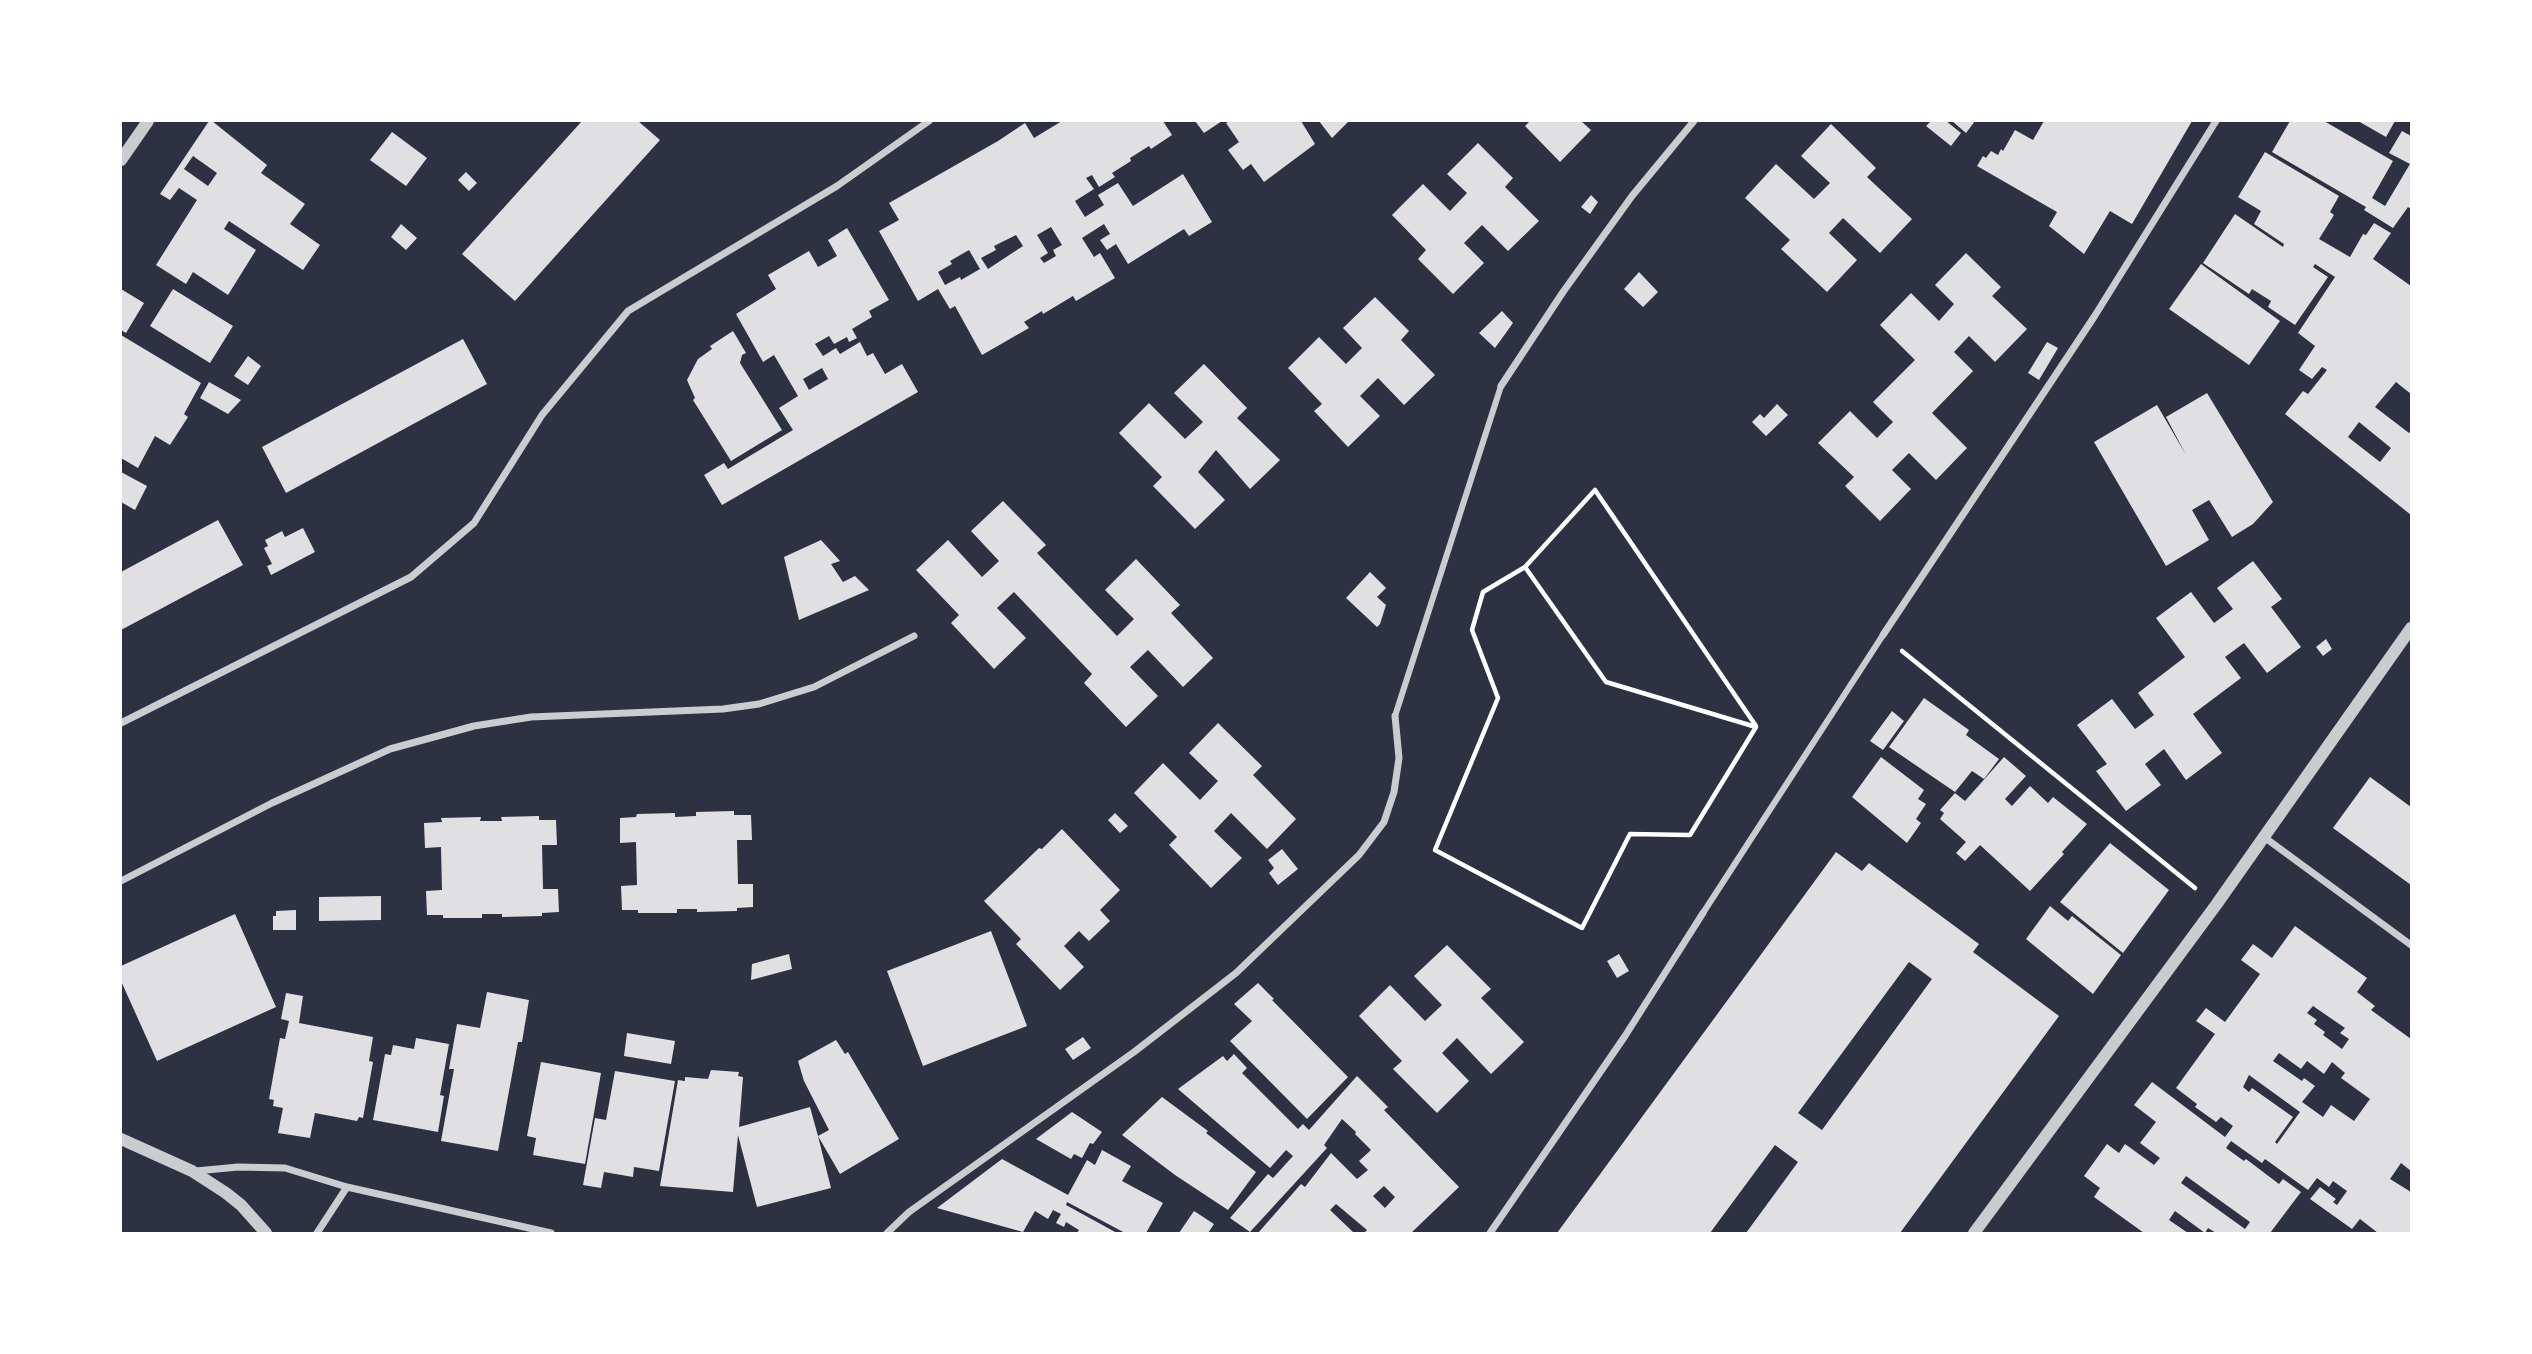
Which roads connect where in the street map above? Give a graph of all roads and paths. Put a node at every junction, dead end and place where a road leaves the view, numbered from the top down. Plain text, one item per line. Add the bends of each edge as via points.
1 (148, 121) edge
2 (929, 121) edge
3 (1694, 121) edge
4 (2216, 121) edge
5 (121, 160) edge
6 (1501, 386) joint
7 (1525, 567) junction
8 (2411, 628) edge
9 (1883, 635) junction
10 (914, 636) dead end
11 (1395, 716) joint
12 (121, 723) edge
13 (1756, 727) junction
14 (2264, 837) junction
15 (121, 881) edge
16 (2216, 905) junction
17 (1703, 913) joint
18 (2411, 945) edge
19 (121, 1139) edge
20 (192, 1171) junction
21 (347, 1187) junction
22 (266, 1233) edge
23 (317, 1233) edge
24 (551, 1233) edge
25 (887, 1233) edge
26 (1490, 1233) edge
27 (1975, 1233) edge

1 - 5 street
2 - 12 street via 837,187 628,311 542,415 474,523 411,577
3 - 6 street via 1632,195
4 - 9 street via 2094,317
6 - 11 street
7 - 13 path via 1606,682
7 - 13 path via 1595,490
7 - 13 path via 1483,592 1472,630 1498,698 1434,850 1582,928 1630,834 1690,835
8 - 14 street
9 - 16 path
9 - 17 street
10 - 15 street via 814,687 759,704 531,717 474,726 401,746 272,803
11 - 25 street via 1399,758 1394,792 1384,822 1359,855 1236,972 1134,1052 909,1212
14 - 16 street
14 - 18 street
16 - 27 street
17 - 26 street via 1632,1026
19 - 20 street
20 - 21 street via 285,1168
20 - 22 street via 241,1205
21 - 23 street
21 - 24 street

